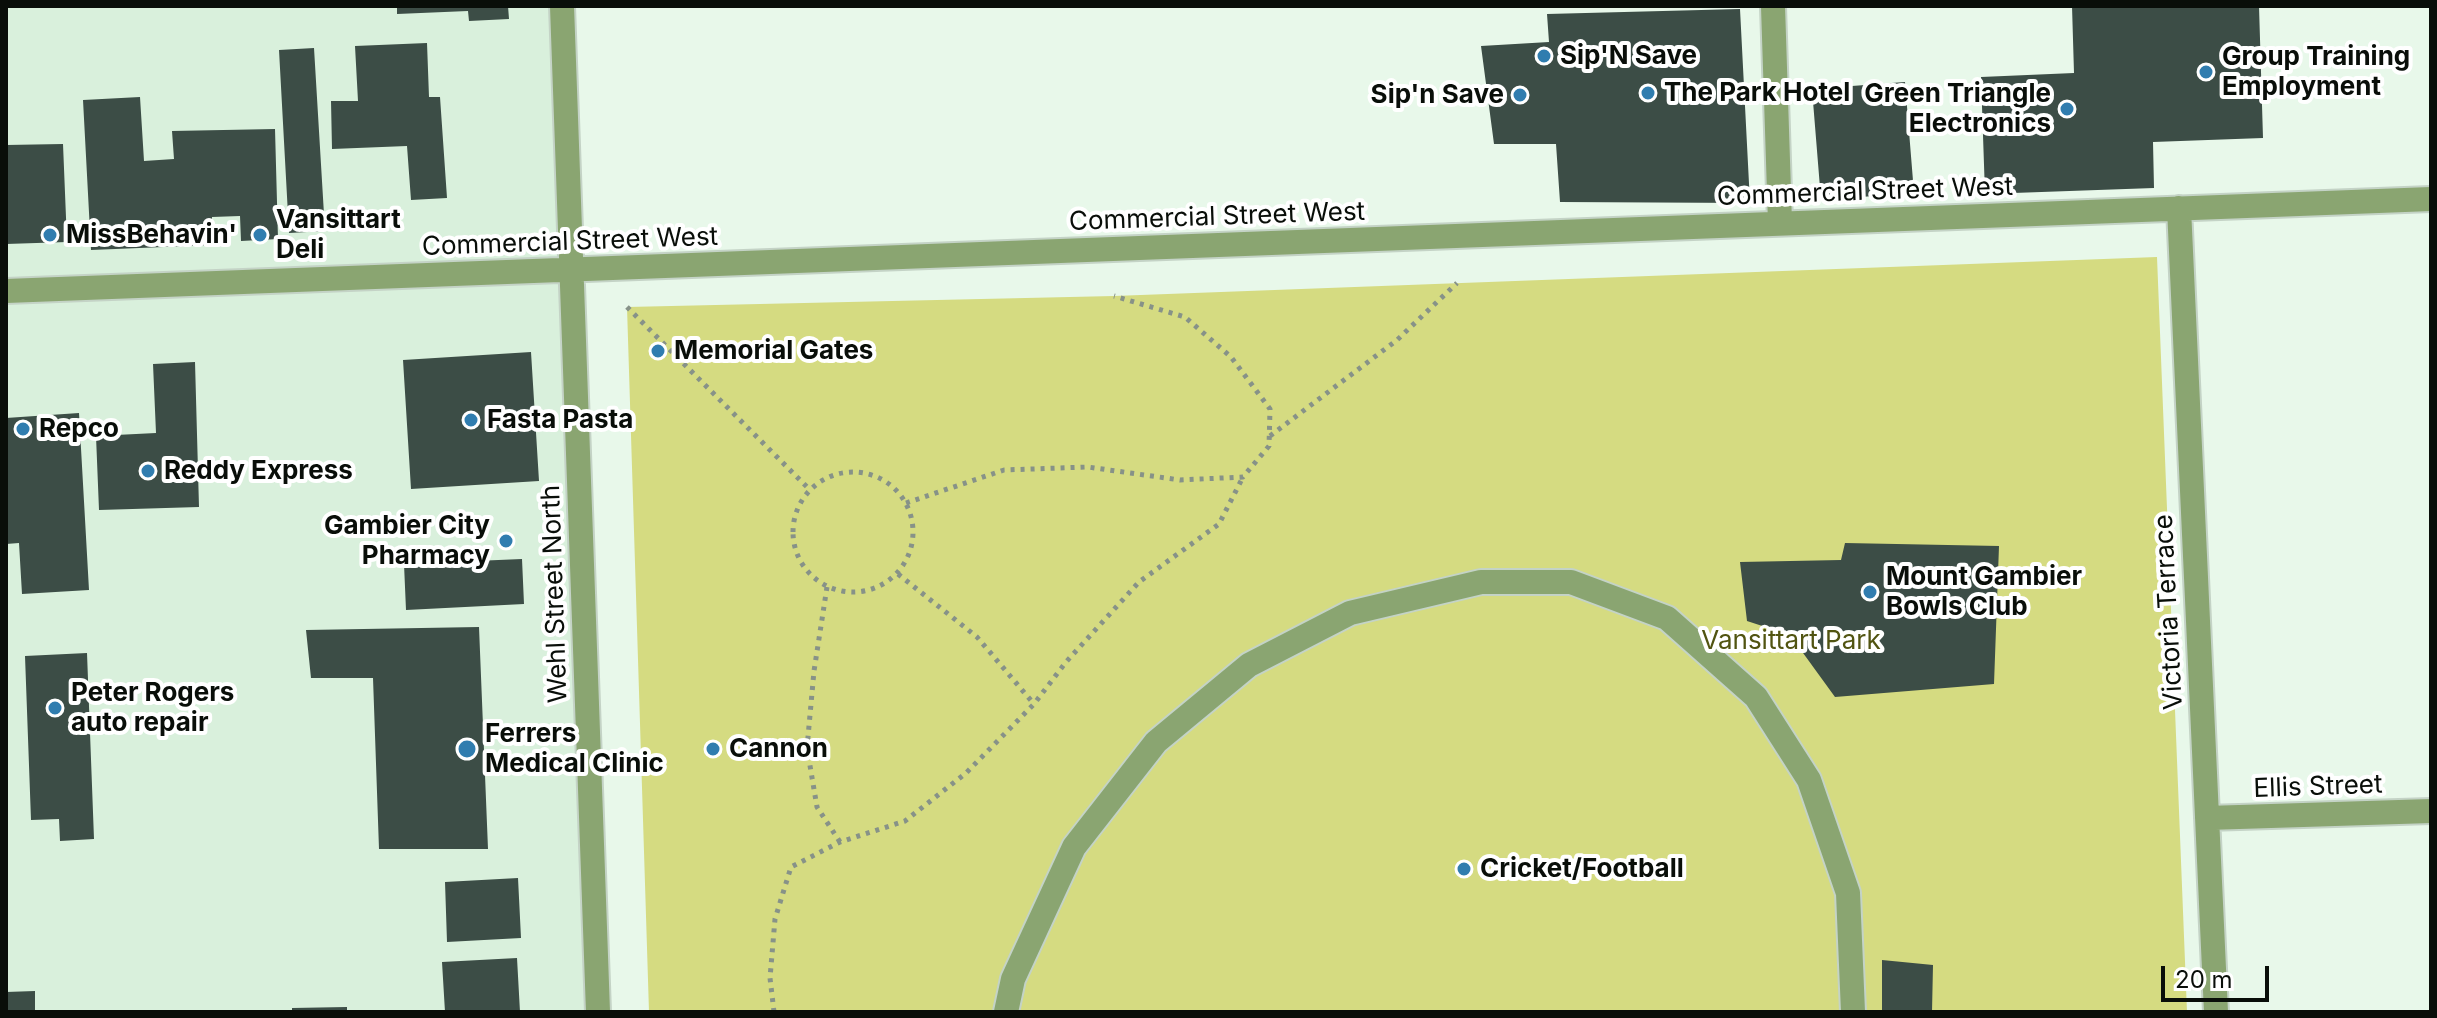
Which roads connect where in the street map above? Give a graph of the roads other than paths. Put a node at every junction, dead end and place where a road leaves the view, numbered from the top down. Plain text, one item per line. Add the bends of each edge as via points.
1 (562, 6) edge
2 (1773, 6) edge
3 (2431, 199) edge
4 (2179, 208) junction
5 (1780, 223) junction
6 (571, 271) junction
7 (6, 291) edge
8 (2431, 811) edge
9 (2207, 818) junction
10 (598, 1012) edge
11 (1006, 1012) edge
12 (1853, 1012) edge
13 (2216, 1012) edge

1 - 6 street, Wehl Street North
2 - 5 street
3 - 4 street, Commercial Street West
4 - 5 street, Commercial Street West
4 - 9 street, Victoria Terrace
5 - 6 street, Commercial Street West
6 - 7 street, Commercial Street West
6 - 10 street, Wehl Street North
8 - 9 street, Ellis Street
9 - 13 street, Victoria Terrace
11 - 12 street via 1013,979 1074,847 1156,742 1249,665 1350,613 1481,582 1571,582 1667,618 1756,697 1809,780 1848,893

